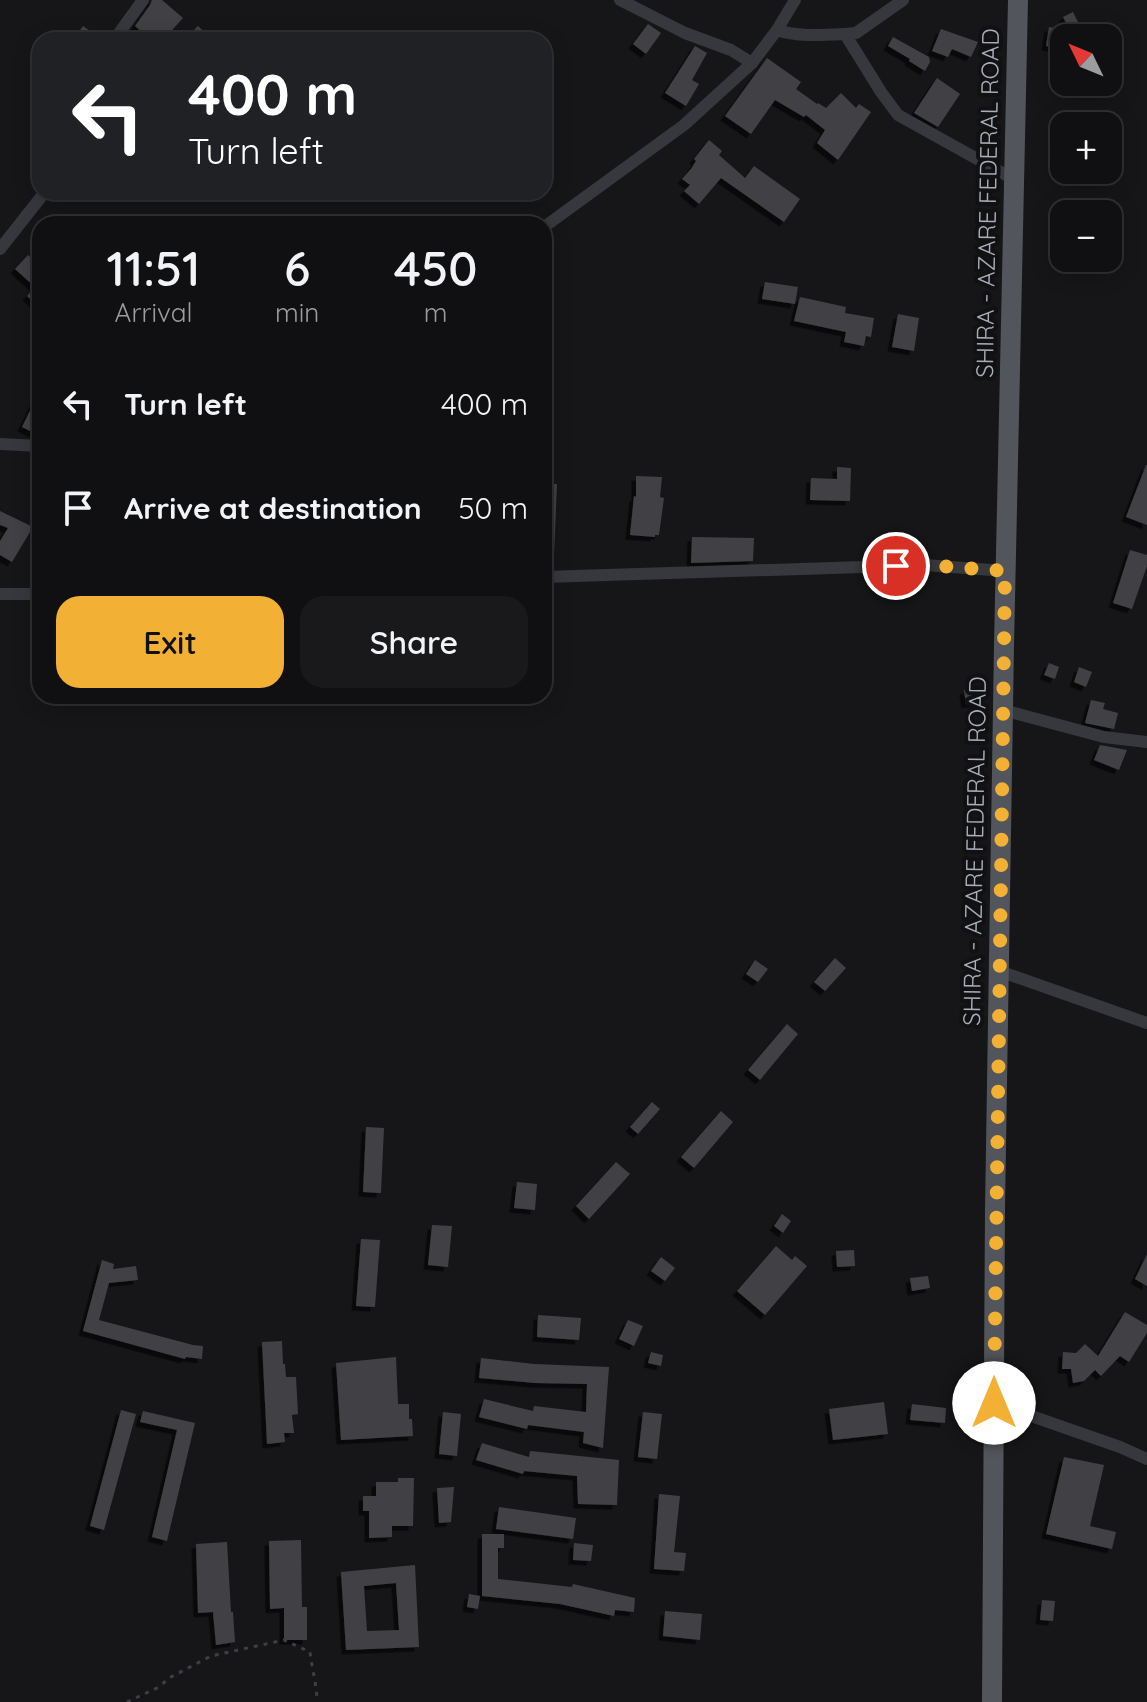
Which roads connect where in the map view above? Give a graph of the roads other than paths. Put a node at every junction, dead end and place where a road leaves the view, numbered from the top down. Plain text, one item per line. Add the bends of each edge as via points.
1 (143, 0) edge
2 (620, 0) edge
3 (795, 0) edge
4 (903, 0) edge
5 (1018, 0) edge
6 (777, 30) junction
7 (120, 32) edge
8 (845, 34) junction
9 (752, 63) junction
10 (1015, 180) junction
11 (39, 200) edge
12 (552, 221) edge
13 (0, 249) edge
14 (0, 444) edge
15 (32, 446) edge
16 (1005, 571) junction
17 (552, 577) edge
18 (0, 594) edge
19 (32, 594) edge
20 (1003, 710) junction
21 (1147, 742) edge
22 (999, 971) junction
23 (1147, 1023) edge
24 (994, 1403) junction
25 (1147, 1459) edge
26 (992, 1702) edge

1 - 7 street
2 - 9 street
3 - 6 street
4 - 8 street via 856,33
5 - 10 main road, SHIRA - AZARE FEDERAL ROAD
6 - 8 street
6 - 9 street
8 - 10 street via 898,115
9 - 12 street via 684,125
10 - 16 main road, SHIRA - AZARE FEDERAL ROAD
11 - 13 street
14 - 15 street
16 - 17 street via 925,565
16 - 20 main road, SHIRA - AZARE FEDERAL ROAD
18 - 19 street
20 - 21 street via 1104,737
20 - 22 main road, SHIRA - AZARE FEDERAL ROAD
22 - 23 street
22 - 24 main road, SHIRA - AZARE FEDERAL ROAD
24 - 25 street
24 - 26 main road, SHIRA - AZARE FEDERAL ROAD

